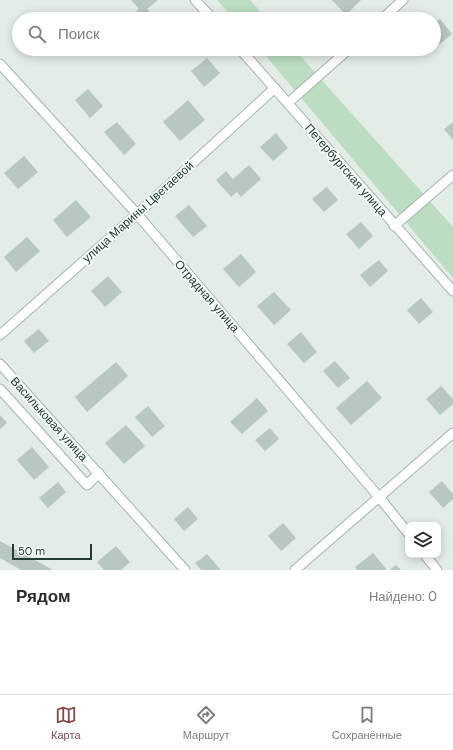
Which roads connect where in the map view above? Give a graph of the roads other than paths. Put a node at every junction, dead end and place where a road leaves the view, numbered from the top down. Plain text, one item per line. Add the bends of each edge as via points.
1 (195, 0) edge
2 (404, 0) edge
3 (206, 12) edge
4 (390, 12) edge
5 (246, 56) edge
6 (341, 56) edge
7 (0, 64) edge
8 (275, 88) junction
9 (288, 103) junction
10 (453, 175) edge
11 (136, 214) junction
12 (394, 226) junction
13 (453, 291) edge
14 (0, 335) edge
15 (0, 364) edge
16 (0, 389) edge
17 (453, 433) edge
18 (98, 474) junction
19 (379, 497) junction
20 (405, 529) edge
21 (427, 558) edge
22 (185, 570) edge
23 (295, 570) edge
24 (437, 570) edge

1 - 3 street
2 - 4 street
5 - 8 street, Петербургская улица
6 - 9 street
7 - 11 street, Отрадная улица
8 - 9 street, Петербургская улица
8 - 11 street, улица Марины Цветаевой
9 - 12 street, Петербургская улица
10 - 12 street
11 - 14 street, улица Марины Цветаевой
11 - 19 street, Отрадная улица
12 - 13 street, Петербургская улица
15 - 18 street, Васильковая улица
16 - 18 street, Васильковая улица via 87,485
17 - 19 street
18 - 22 street, Васильковая улица
19 - 20 street, Отрадная улица
19 - 23 street
21 - 24 street

